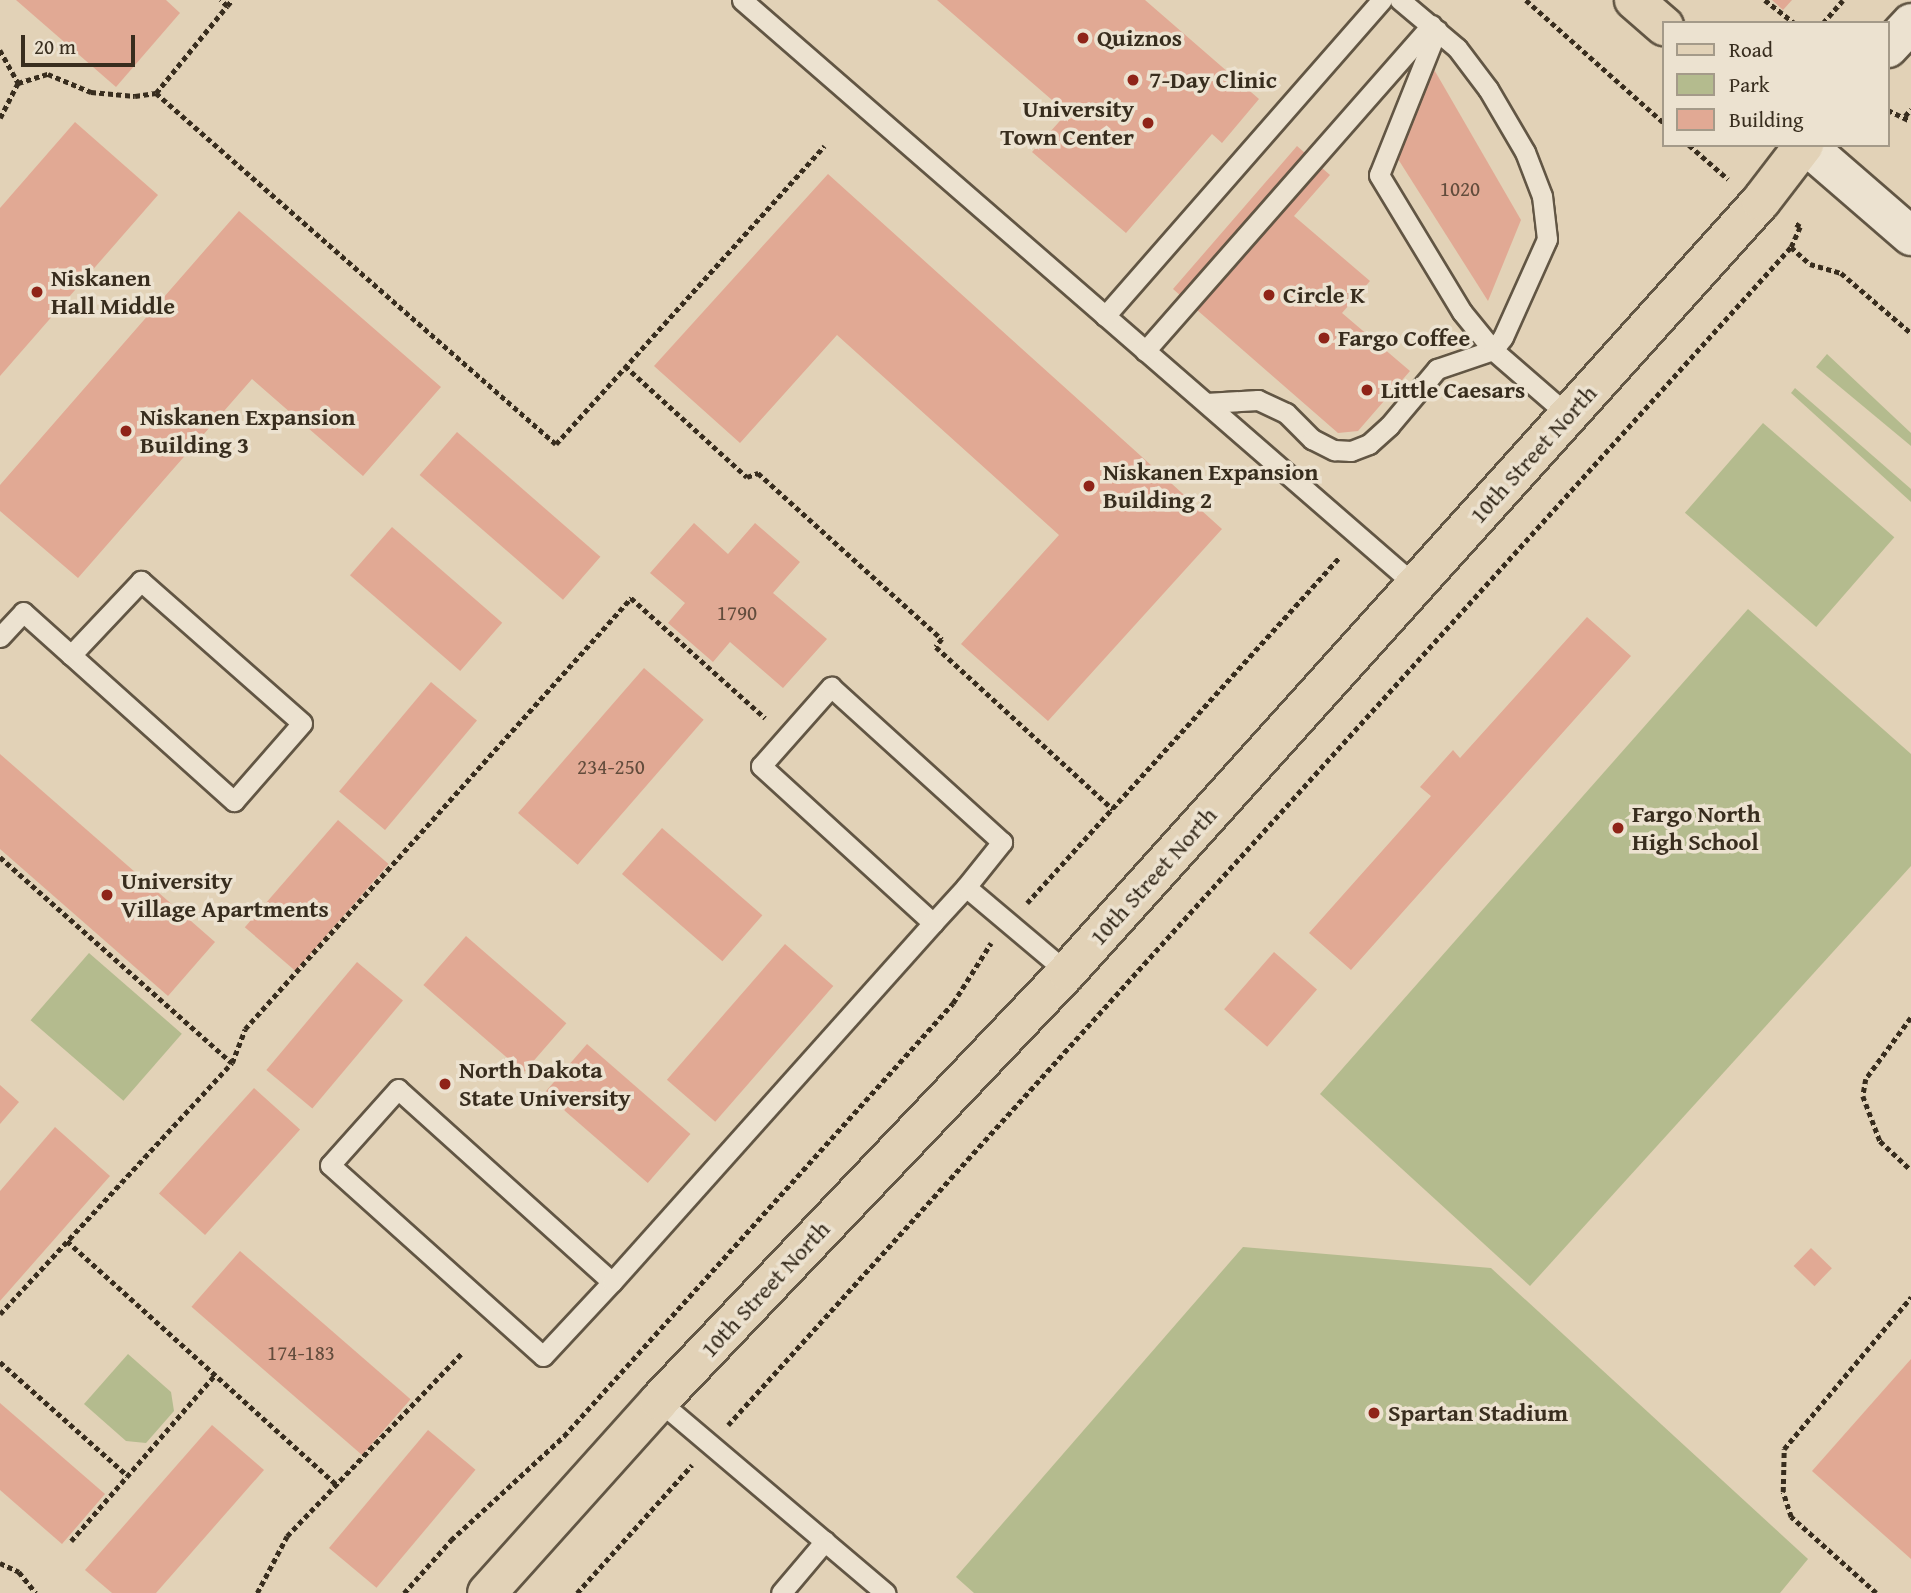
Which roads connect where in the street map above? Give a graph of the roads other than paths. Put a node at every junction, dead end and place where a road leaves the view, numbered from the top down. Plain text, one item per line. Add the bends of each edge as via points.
1 (742, 0) edge
2 (1382, 0) edge
3 (1400, 0) edge
4 (1634, 0) edge
5 (1911, 23) edge
6 (1662, 24) edge
7 (1434, 27) junction
8 (1890, 46) edge
9 (1803, 147) edge
10 (1807, 147) edge
11 (1911, 236) edge
12 (1105, 316) junction
13 (1145, 351) junction
14 (1493, 351) junction
15 (1206, 404) junction
16 (1568, 415) junction
17 (1415, 585) junction
18 (0, 637) edge
19 (71, 655) junction
20 (966, 887) junction
21 (933, 923) junction
22 (1067, 972) junction
23 (612, 1282) junction
24 (659, 1401) junction
25 (825, 1541) junction
26 (487, 1593) edge
27 (781, 1593) edge
28 (885, 1593) edge

1 - 12 lane
2 - 12 lane
3 - 7 lane
4 - 6 main road
5 - 8 street
7 - 13 lane
7 - 14 lane via 1380,175 1462,312
7 - 14 lane via 1457,48 1488,89 1525,152 1542,196 1546,239
9 - 16 main road, 10th Street North via 1761,201
10 - 11 street
12 - 13 lane
13 - 15 lane
14 - 15 lane via 1437,369 1390,426 1369,444 1351,450 1334,450 1312,439 1286,413 1258,400
14 - 16 lane
15 - 17 lane
16 - 17 main road, 10th Street North
17 - 22 main road, 10th Street North
18 - 19 lane via 23,612
19 - 19 lane via 234,801 302,723 141,581
20 - 21 lane
20 - 21 lane via 1002,842 831,687 761,766
20 - 22 lane
21 - 23 lane
22 - 24 main road, 10th Street North
23 - 23 lane via 542,1356 330,1164 398,1089
24 - 25 lane
24 - 26 main road, 10th Street North
25 - 27 lane
25 - 28 lane

